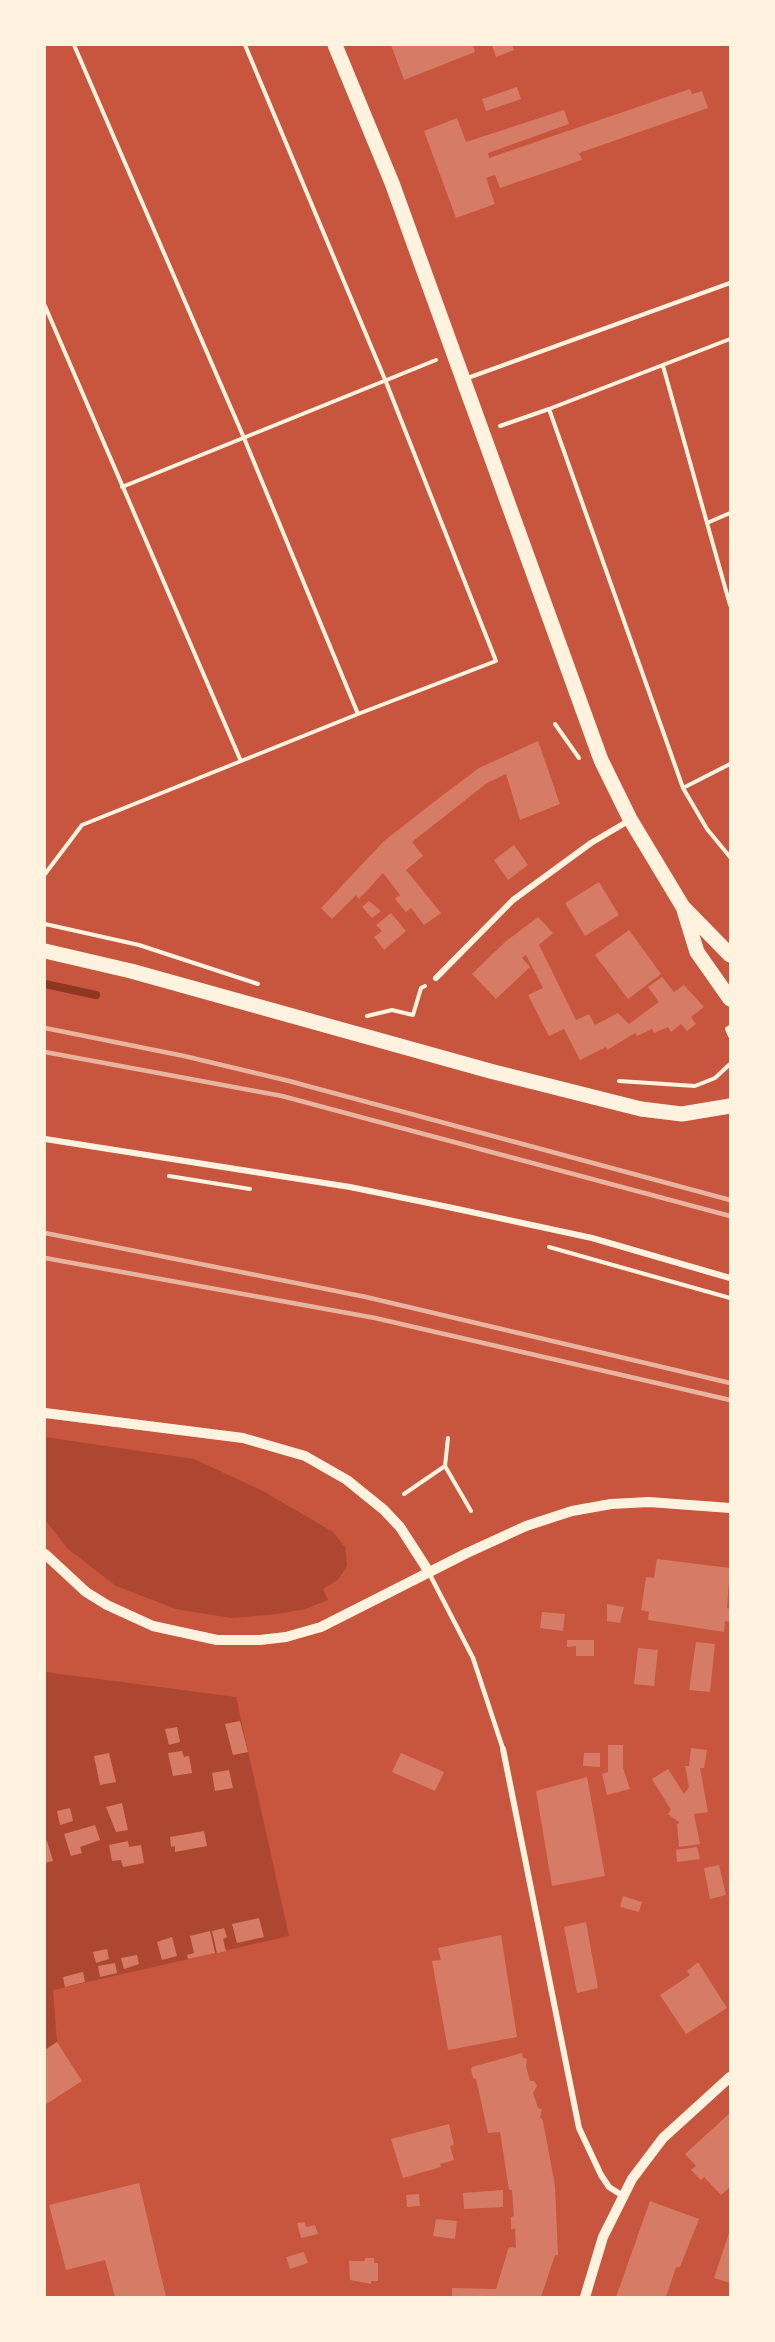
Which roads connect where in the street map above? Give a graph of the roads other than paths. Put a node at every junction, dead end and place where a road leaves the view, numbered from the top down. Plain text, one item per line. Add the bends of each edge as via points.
1 (335, 45) edge
2 (727, 283) edge
3 (463, 380) junction
4 (630, 819) junction
5 (683, 907) junction
6 (45, 951) edge
7 (730, 955) edge
8 (436, 978) road end
9 (730, 999) edge
10 (730, 1106) edge
11 (45, 1139) edge
12 (730, 1278) edge
13 (45, 1413) edge
14 (730, 1508) edge
15 (45, 1554) edge
16 (429, 1572) junction
17 (503, 1749) joint
18 (730, 2077) edge
19 (622, 2196) junction
20 (585, 2297) edge

1 - 3 main road via 392,183
2 - 3 lane
3 - 4 main road via 592,738
4 - 5 main road
4 - 8 street via 513,900
5 - 7 main road
5 - 9 main road via 697,952
6 - 10 main road via 641,1109 682,1114
11 - 12 street via 350,1187 592,1238
13 - 16 street via 243,1438 305,1456 347,1480 384,1510
14 - 16 street via 649,1502 572,1511 526,1526
15 - 16 street via 86,1592 129,1617 176,1632 239,1641 286,1638 321,1628
16 - 17 lane via 472,1658
17 - 19 street via 579,2128 600,2175
18 - 19 street via 663,2138
19 - 20 street via 603,2237

